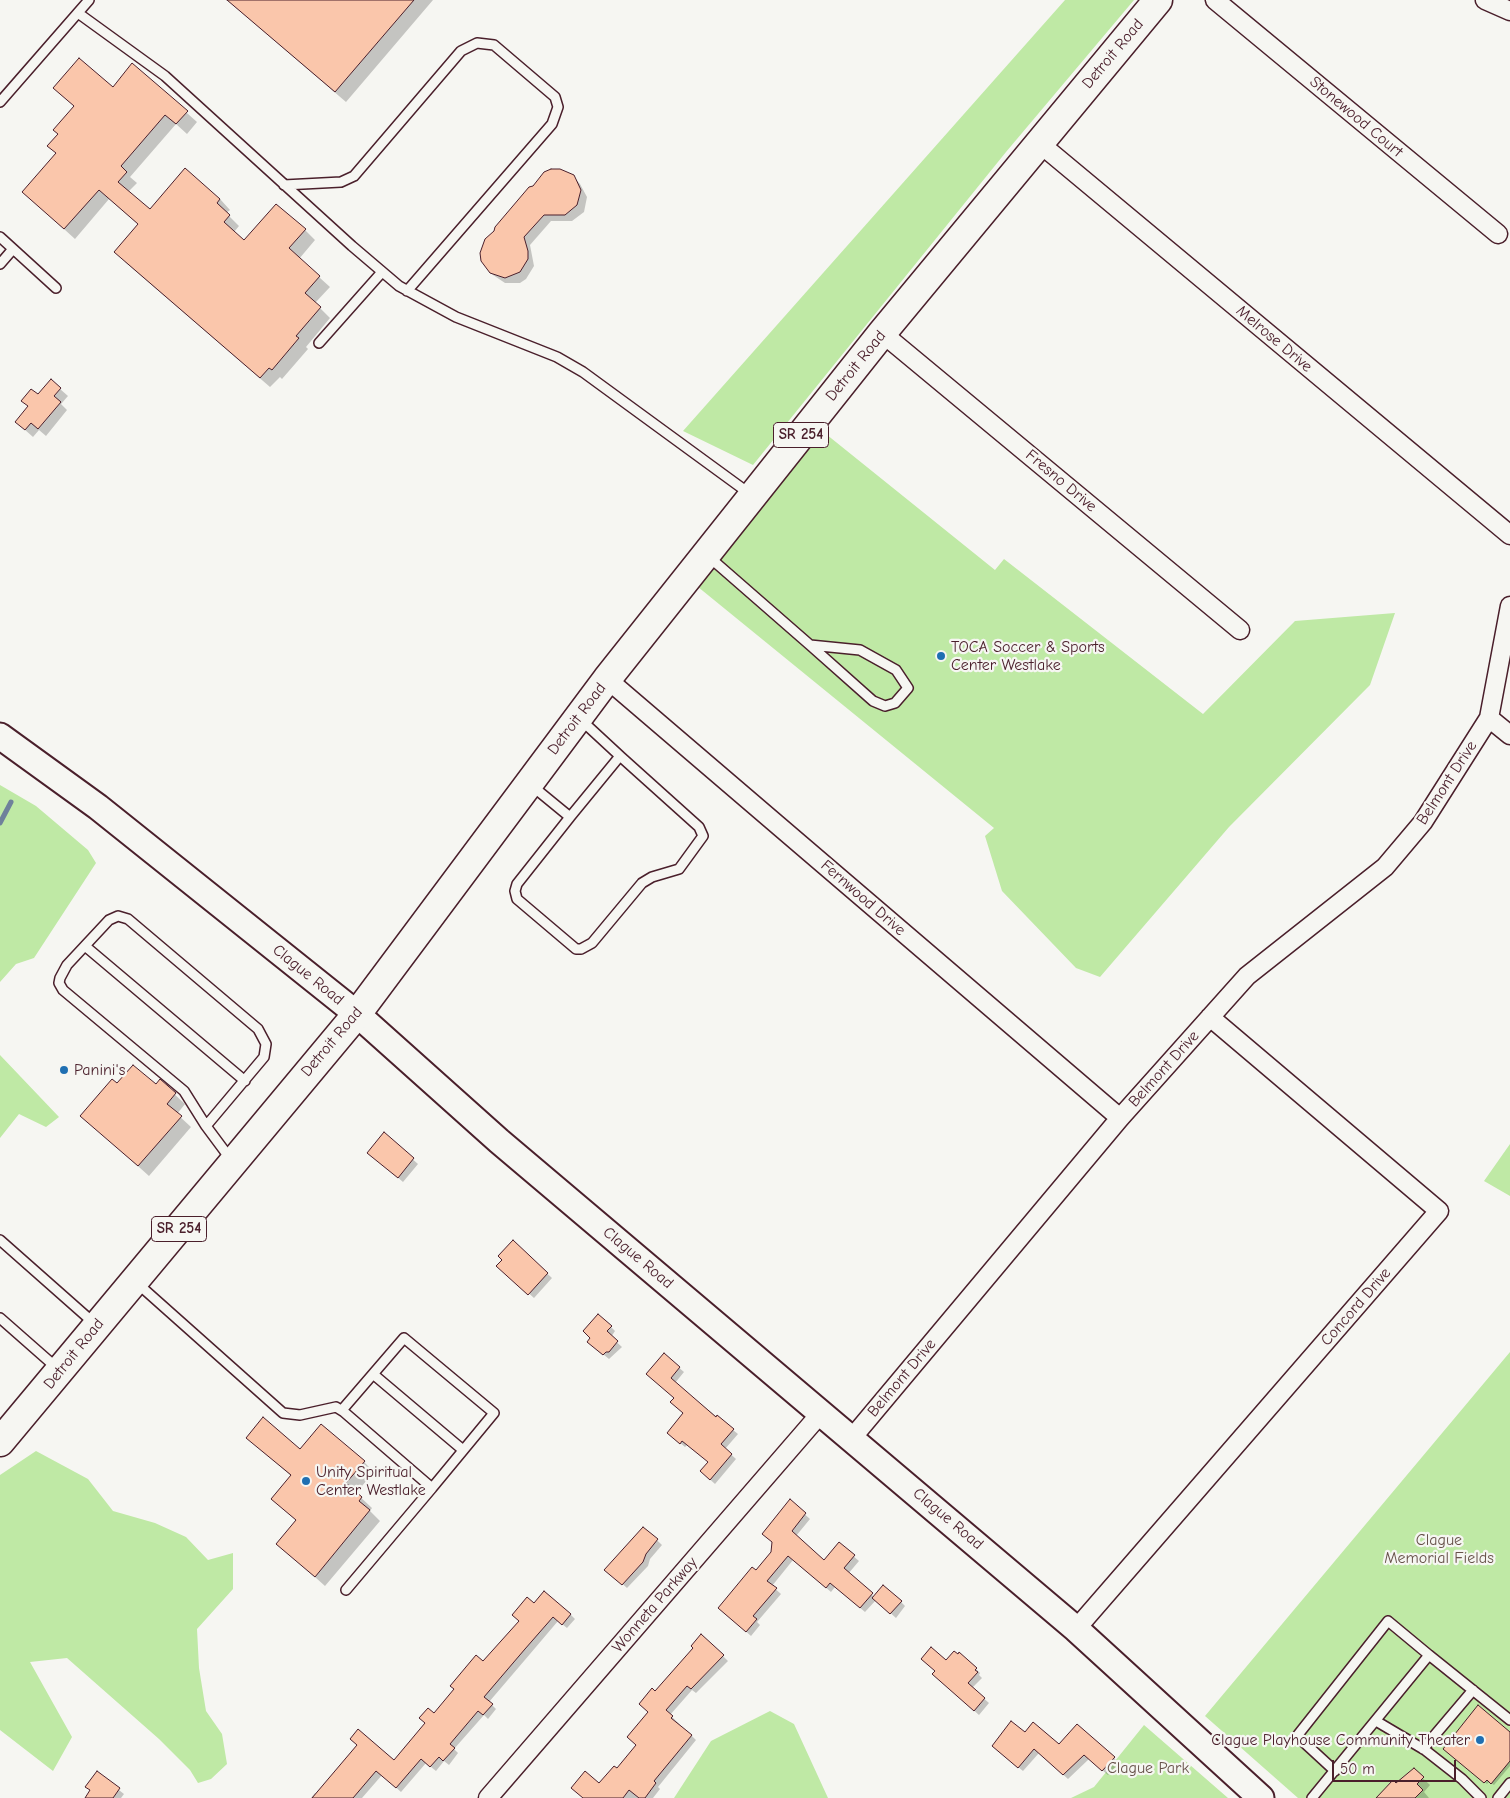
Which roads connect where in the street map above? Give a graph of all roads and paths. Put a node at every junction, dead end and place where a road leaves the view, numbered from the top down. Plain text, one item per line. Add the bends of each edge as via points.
1 (90, 0) edge
2 (1158, 0) edge
3 (1215, 0) edge
4 (1485, 0) edge
5 (1510, 11) edge
6 (78, 13) junction
7 (0, 102) edge
8 (1038, 142) junction
9 (284, 185) junction
10 (1498, 234) dead end
11 (0, 237) edge
12 (13, 249) junction
13 (0, 264) edge
14 (382, 272) junction
15 (56, 288) dead end
16 (407, 291) junction
17 (882, 333) junction
18 (319, 342) dead end
19 (752, 496) junction
20 (1510, 535) edge
21 (706, 554) junction
22 (1510, 606) edge
23 (1240, 630) dead end
24 (810, 645) junction
25 (607, 679) junction
26 (579, 717) junction
27 (1489, 718) junction
28 (1510, 735) edge
29 (0, 736) edge
30 (620, 756) junction
31 (529, 783) junction
32 (570, 817) junction
33 (85, 946) junction
34 (357, 1014) junction
35 (1210, 1017) junction
36 (246, 1081) junction
37 (1120, 1118) junction
38 (206, 1126) junction
39 (233, 1163) junction
40 (0, 1240) edge
41 (134, 1281) junction
42 (0, 1318) edge
43 (97, 1326) junction
44 (60, 1370) junction
45 (373, 1374) junction
46 (342, 1410) junction
47 (821, 1413) junction
48 (852, 1438) junction
49 (0, 1442) edge
50 (464, 1450) junction
51 (432, 1488) junction
52 (346, 1590) dead end
53 (1076, 1628) junction
54 (1429, 1655) junction
55 (1473, 1690) junction
56 (1510, 1720) edge
57 (1376, 1721) junction
58 (1423, 1749) junction
59 (1335, 1771) junction
60 (1510, 1783) edge
61 (488, 1798) edge
62 (1261, 1798) edge
63 (1312, 1798) edge
64 (1481, 1798) edge
65 (1498, 1798) edge

1 - 6 lane
2 - 8 main road, Detroit Road / SR 254
3 - 10 street, Stonewood Court
4 - 5 street
6 - 7 lane
6 - 9 lane via 165,76
8 - 17 main road, Detroit Road / SR 254
8 - 20 street, Melrose Drive
9 - 14 lane
9 - 16 lane via 341,182 354,176 460,51 476,43 494,45 555,97 558,107 552,124
11 - 12 lane
12 - 13 lane
12 - 15 lane
14 - 16 lane
14 - 18 lane
16 - 19 lane via 456,317 557,357 584,372
17 - 19 main road, Detroit Road / SR 254
17 - 23 street, Fresno Drive
19 - 21 main road, Detroit Road / SR 254
21 - 24 lane
21 - 25 main road, Detroit Road / SR 254
22 - 27 street
24 - 24 lane via 873,701 885,706 895,703 908,688 896,670 860,650
25 - 26 main road, Detroit Road / SR 254
25 - 37 street, Fernwood Drive
26 - 30 lane
26 - 31 main road, Detroit Road / SR 254
27 - 28 street
27 - 35 street, Belmont Drive via 1423,822 1385,867 1247,976
29 - 34 main road, Clague Road via 98,807
30 - 32 lane
30 - 32 lane via 699,827 703,836 679,869 642,883 592,943 581,949 576,949 517,899 515,891 517,884
31 - 32 lane
31 - 34 main road, Detroit Road / SR 254
33 - 36 lane
33 - 36 lane via 109,920 118,916 128,919 221,995 258,1028 266,1044 264,1057
33 - 38 lane via 60,978 63,990 184,1091
34 - 39 main road, Detroit Road / SR 254
34 - 47 main road, Clague Road via 499,1140
35 - 37 street, Belmont Drive
35 - 53 street, Concord Drive via 1439,1211
36 - 38 lane
37 - 48 street, Belmont Drive
38 - 39 lane
39 - 41 main road, Detroit Road / SR 254
40 - 43 lane
41 - 43 main road, Detroit Road / SR 254
41 - 46 lane via 283,1413 300,1415 328,1407
42 - 44 lane
43 - 44 main road, Detroit Road / SR 254
44 - 49 main road, Detroit Road / SR 254
45 - 46 lane
45 - 50 lane
45 - 50 lane via 404,1338 494,1413
46 - 51 lane
47 - 48 main road, Clague Road
47 - 61 street, Wonneta Parkway
48 - 53 main road, Clague Road
50 - 51 lane
51 - 52 lane
53 - 62 main road, Clague Road
54 - 55 lane
54 - 57 lane
54 - 59 lane via 1388,1621 1297,1736
55 - 56 lane
55 - 58 lane
57 - 58 lane
57 - 59 lane
58 - 64 lane
59 - 63 lane
60 - 65 lane

